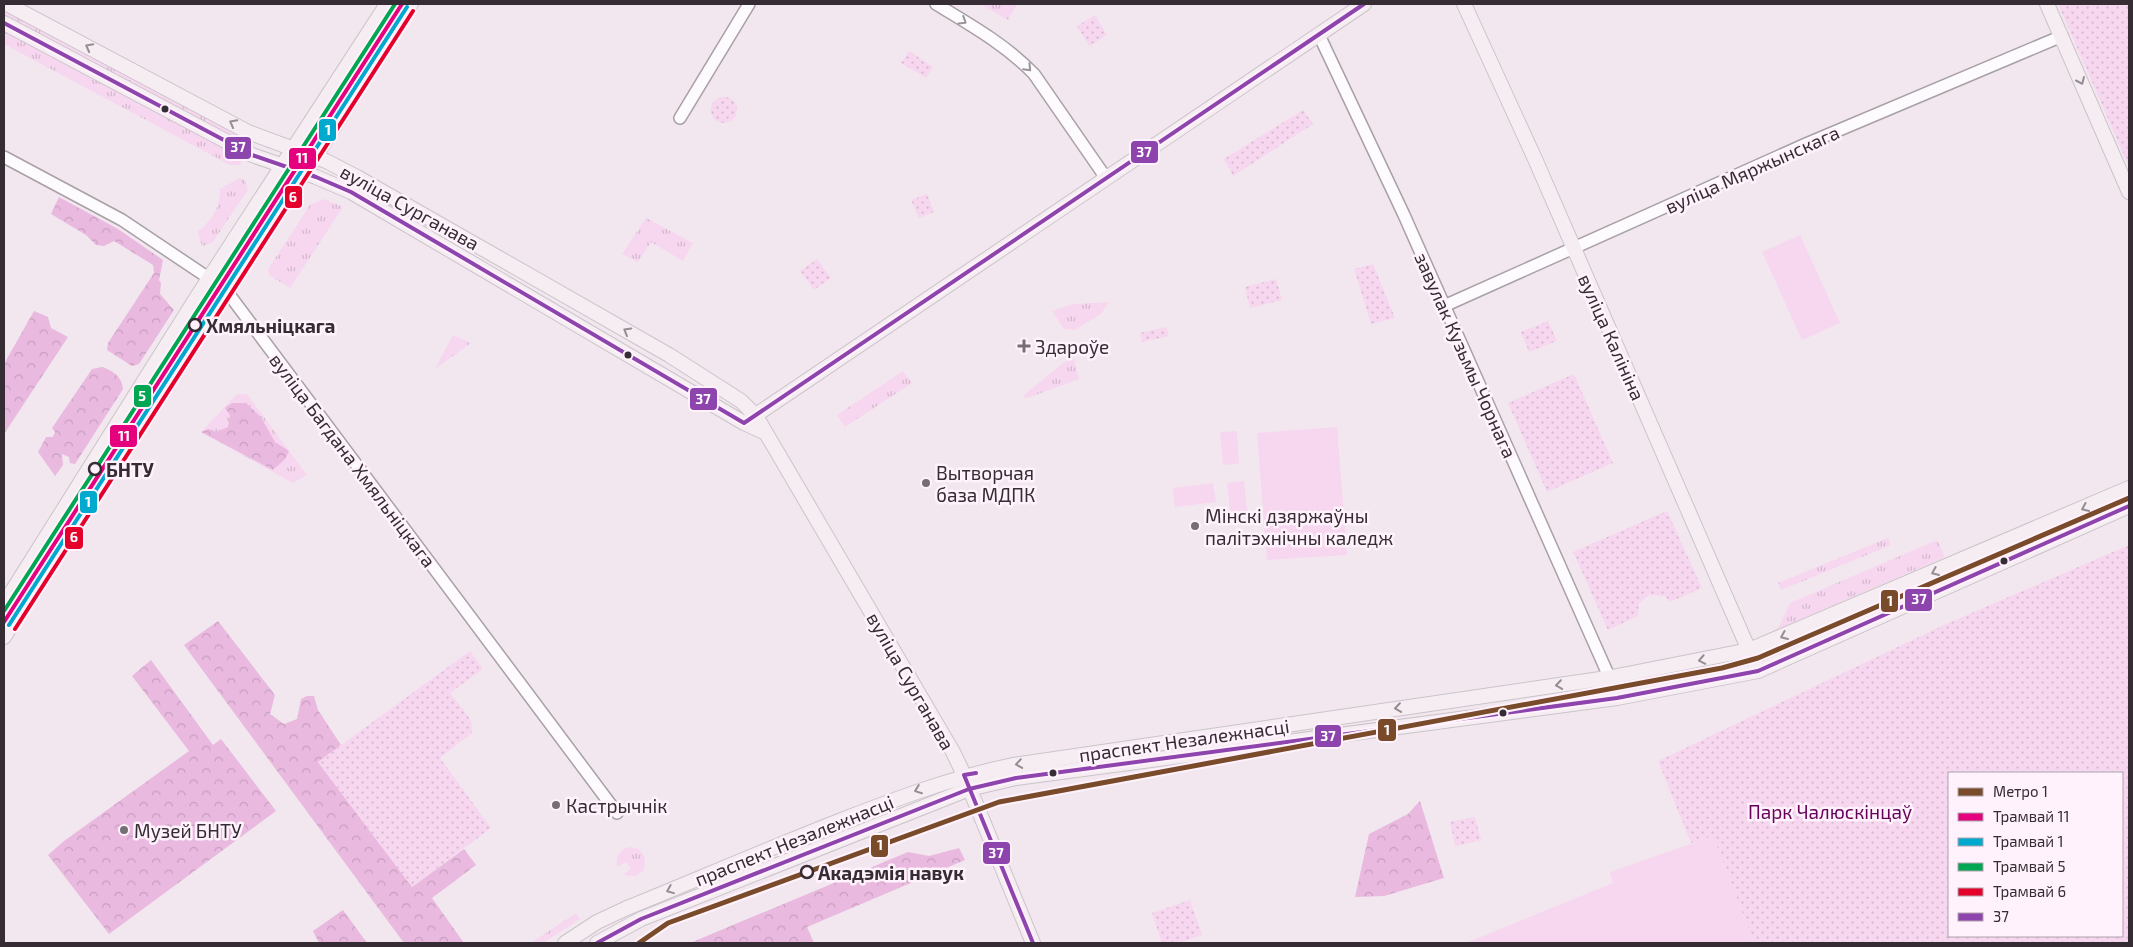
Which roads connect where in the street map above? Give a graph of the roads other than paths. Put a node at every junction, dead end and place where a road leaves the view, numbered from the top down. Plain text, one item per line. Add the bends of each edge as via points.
1 (6, 4) edge
2 (387, 4) edge
3 (411, 4) edge
4 (748, 4) edge
5 (936, 4) edge
6 (1364, 4) edge
7 (1464, 4) edge
8 (2047, 4) edge
9 (4, 23) edge
10 (1318, 35) junction
11 (2062, 36) junction
12 (680, 118) dead end
13 (294, 150) junction
14 (4, 157) edge
15 (315, 157) junction
16 (282, 166) junction
17 (303, 173) junction
18 (1106, 178) junction
19 (2129, 192) edge
20 (1574, 248) junction
21 (210, 278) junction
22 (225, 289) junction
23 (1444, 306) junction
24 (756, 416) junction
25 (744, 423) junction
26 (764, 432) junction
27 (2129, 488) edge
28 (2129, 506) edge
29 (4, 604) edge
30 (4, 637) edge
31 (1749, 650) junction
32 (1758, 671) junction
33 (1607, 678) junction
34 (964, 775) junction
35 (970, 789) junction
36 (617, 813) dead end
37 (566, 943) edge
38 (597, 943) edge
39 (1033, 943) edge

13 -> 1 main road, вуліца Сурганава via 248,132
2 - 13 main road
3 - 15 main road
4 - 12 street
5 -> 18 street via 1010,50 1023,62
6 - 10 main road
7 - 20 main road, вуліца Калініна
8 - 11 main road
9 - 16 main road, вуліца Сурганава via 252,155
10 - 18 main road
10 - 23 street, завулак Кузьмы Чорнага
11 -> 19 main road
11 - 20 street, вуліца Мяржынскага via 1806,144
13 - 15 main road, вуліца Сурганава
13 - 16 main road
14 - 21 street, вуліца Багдана Хмяльніцкага via 122,220
15 - 17 main road
24 -> 15 main road, вуліца Сурганава via 741,401 669,355 442,224 338,166
16 - 17 main road, вуліца Сурганава
16 - 21 main road
17 - 22 main road
17 - 25 main road, вуліца Сурганава via 351,192
18 - 24 main road
20 - 23 street, вуліца Мяржынскага
20 - 31 main road, вуліца Калініна
21 - 22 street, вуліца Багдана Хмяльніцкага
21 - 29 main road
22 - 30 main road
22 - 36 street, вуліца Багдана Хмяльніцкага
23 - 33 street, завулак Кузьмы Чорнага
24 - 25 main road
24 - 26 main road, вуліца Сурганава
25 - 26 main road, вуліца Сурганава
26 - 34 main road, вуліца Сурганава
27 -> 31 main road, праспект Незалежнасці
28 - 32 main road, праспект Незалежнасці
31 - 32 main road, вуліца Калініна
31 -> 33 main road, праспект Незалежнасці
32 - 35 main road, праспект Незалежнасці via 1617,698 1016,778
33 -> 34 main road, праспект Незалежнасці via 1013,765
34 - 35 main road, вуліца Сурганава
34 -> 37 main road, праспект Незалежнасці via 934,784 627,908 597,922
35 - 38 main road, праспект Незалежнасці via 641,919
35 - 39 main road, вуліца Сурганава

